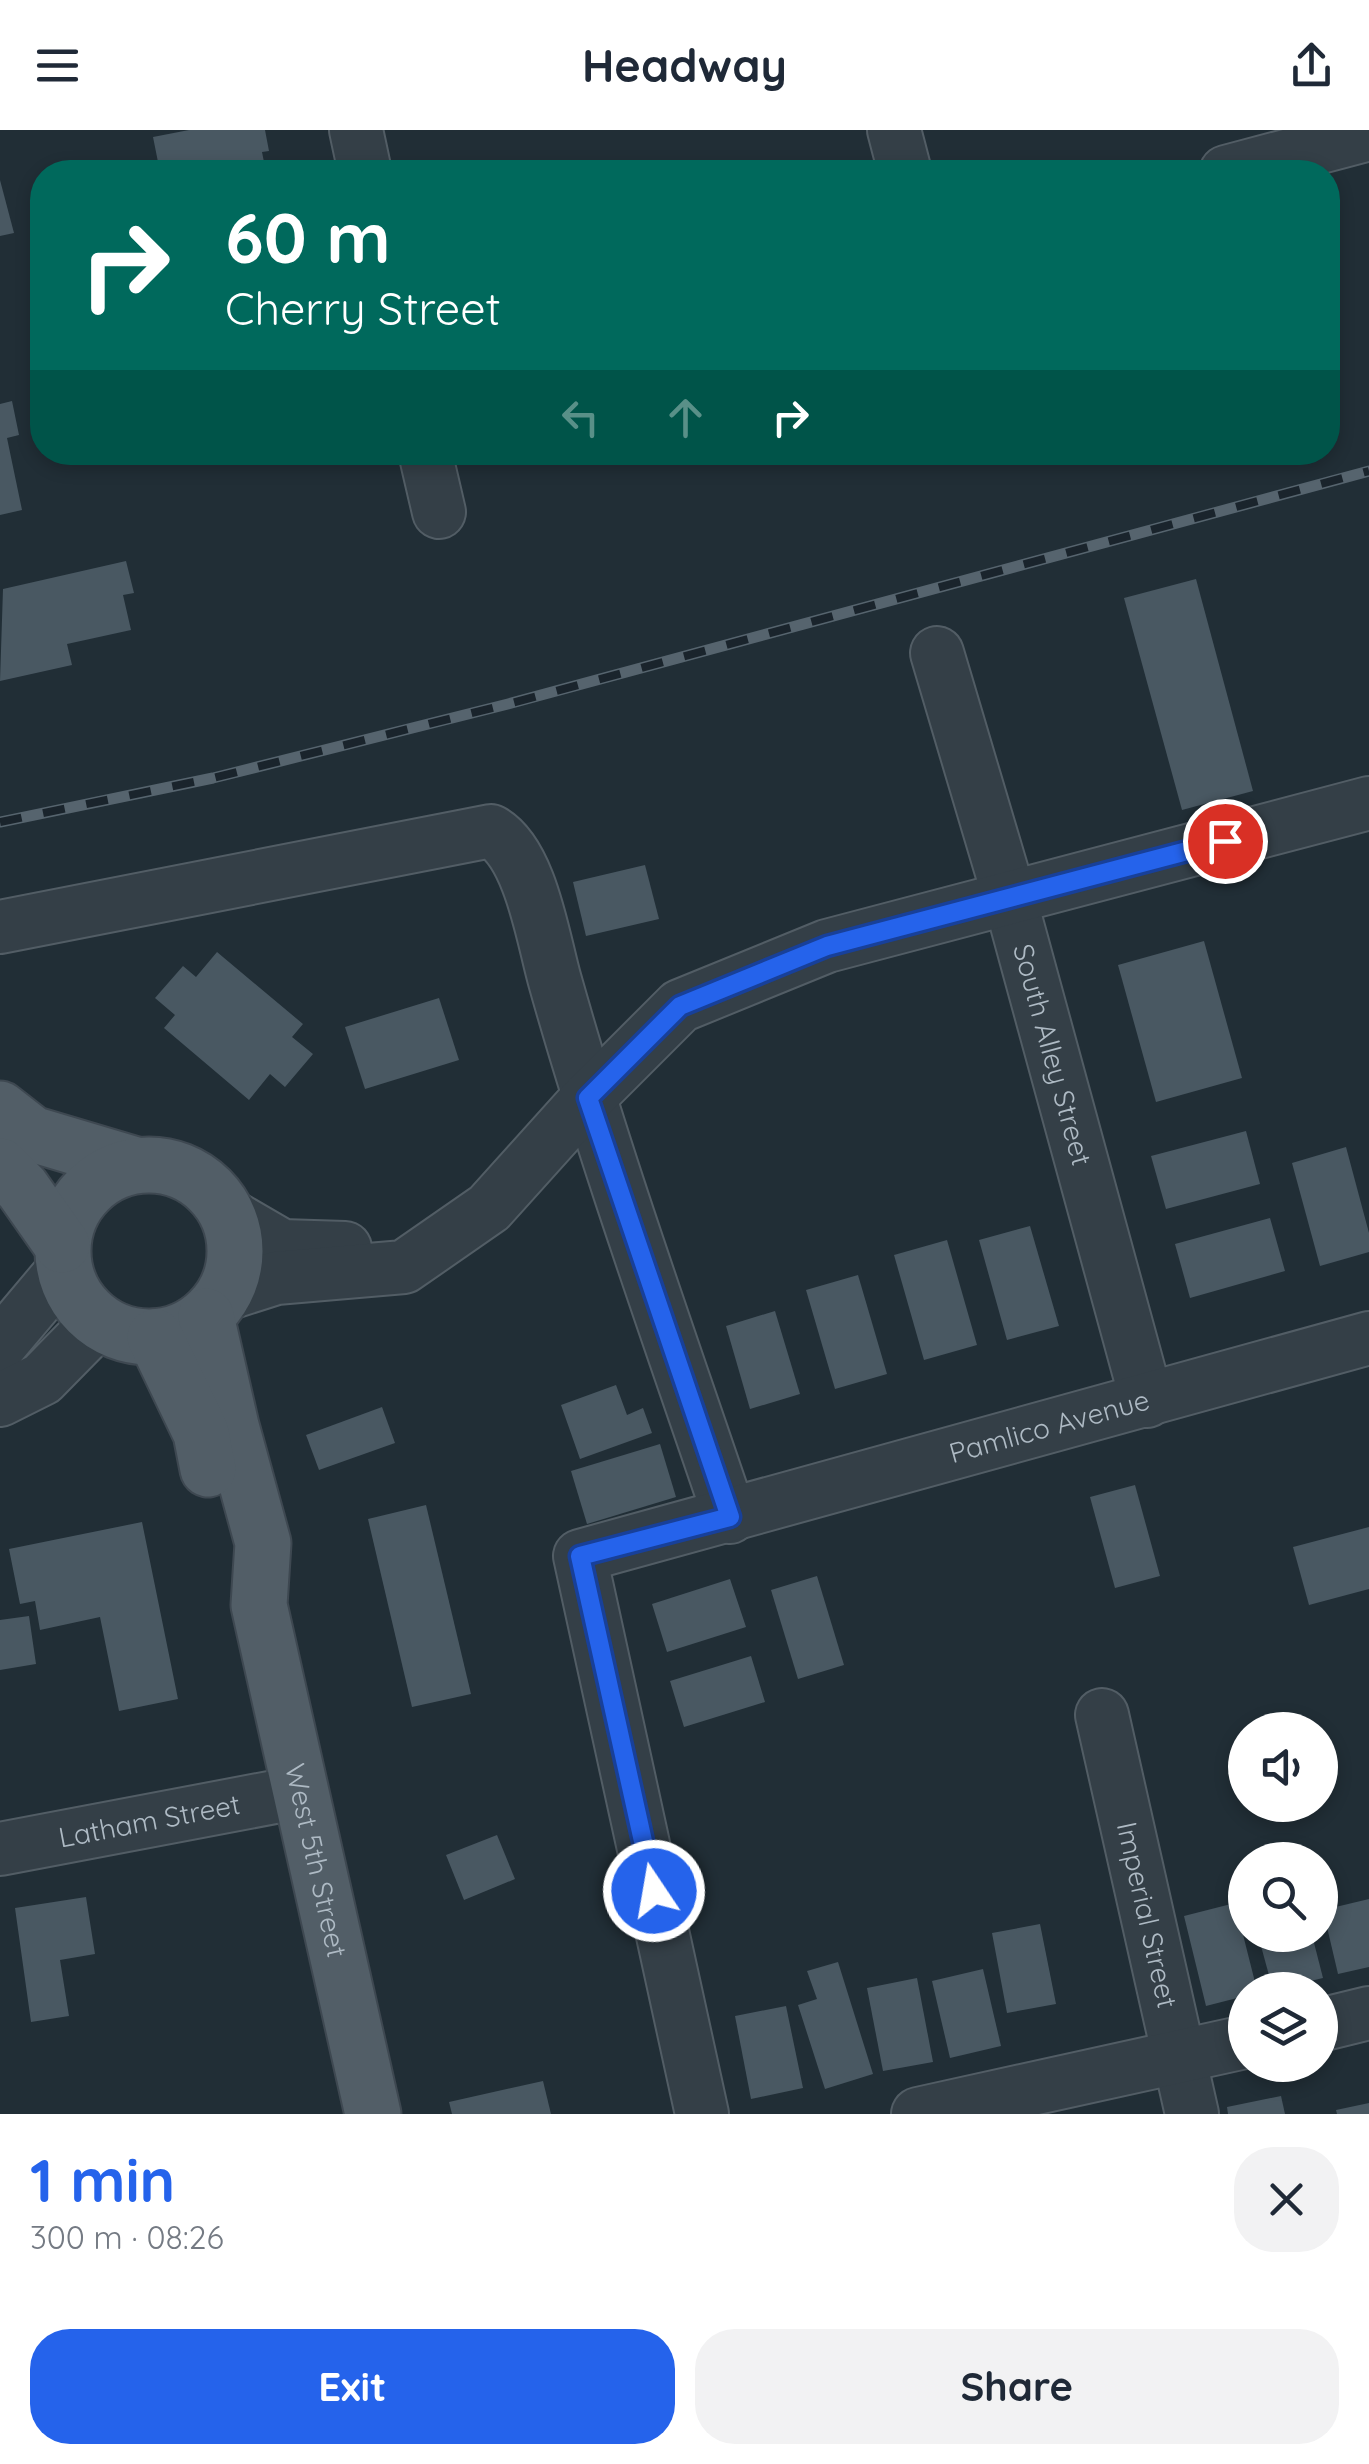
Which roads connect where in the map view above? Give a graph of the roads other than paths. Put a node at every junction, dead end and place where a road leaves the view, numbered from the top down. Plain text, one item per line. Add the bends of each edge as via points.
1 (356, 130) edge
2 (894, 130) edge
3 (1369, 134) edge
4 (362, 160) edge
5 (902, 160) edge
6 (1271, 160) edge
7 (428, 465) edge
8 (439, 512) dead end
9 (937, 652) dead end
10 (1369, 802) edge
11 (1010, 899) junction
12 (0, 926) edge
13 (588, 1098) junction
14 (0, 1108) edge
15 (136, 1165) junction
16 (0, 1166) edge
17 (227, 1214) junction
18 (435, 1247) junction
19 (63, 1257) junction
20 (214, 1306) junction
21 (99, 1321) junction
22 (155, 1337) junction
23 (1369, 1338) edge
24 (0, 1345) edge
25 (0, 1400) edge
26 (1148, 1401) junction
27 (730, 1517) junction
28 (259, 1606) junction
29 (1102, 1715) dead end
30 (302, 1792) junction
31 (0, 1849) edge
32 (1369, 2014) edge
33 (1338, 2021) edge
34 (1228, 2046) edge
35 (1178, 2058) junction
36 (373, 2114) edge
37 (702, 2114) edge
38 (918, 2114) edge
39 (1192, 2114) edge

1 - 4 street
2 - 5 street
3 - 6 street
7 - 8 street
9 - 11 street, South Alley Street
10 - 11 street
11 - 13 street via 827,946 680,1006
11 - 26 street, South Alley Street
12 - 13 street via 491,831 524,871
13 - 18 street via 489,1208
13 - 27 street
14 - 15 main road via 32,1134
15 - 17 main road via 190,1174
15 - 19 main road via 86,1192 70,1216
16 - 19 main road via 22,1188
17 - 18 street via 282,1246 401,1241
17 - 20 main road via 234,1269
18 - 20 street via 404,1267 276,1278
19 - 21 main road via 78,1300
19 - 24 street
20 - 22 main road via 182,1331
20 - 28 main road, West 5th Street via 231,1426 263,1543
21 - 22 main road via 126,1334
21 - 25 street via 42,1379
22 - 28 main road, West 5th Street via 201,1433 224,1548
23 - 26 street, Pamlico Avenue
26 - 27 street, Pamlico Avenue
27 - 37 street, Pamlico Avenue via 580,1556
28 - 30 main road, West 5th Street
29 - 35 street, Imperial Street
30 - 31 street, Latham Street
30 - 36 main road, West 5th Street
32 - 33 street
34 - 35 street
35 - 38 street
35 - 39 street, Imperial Street

